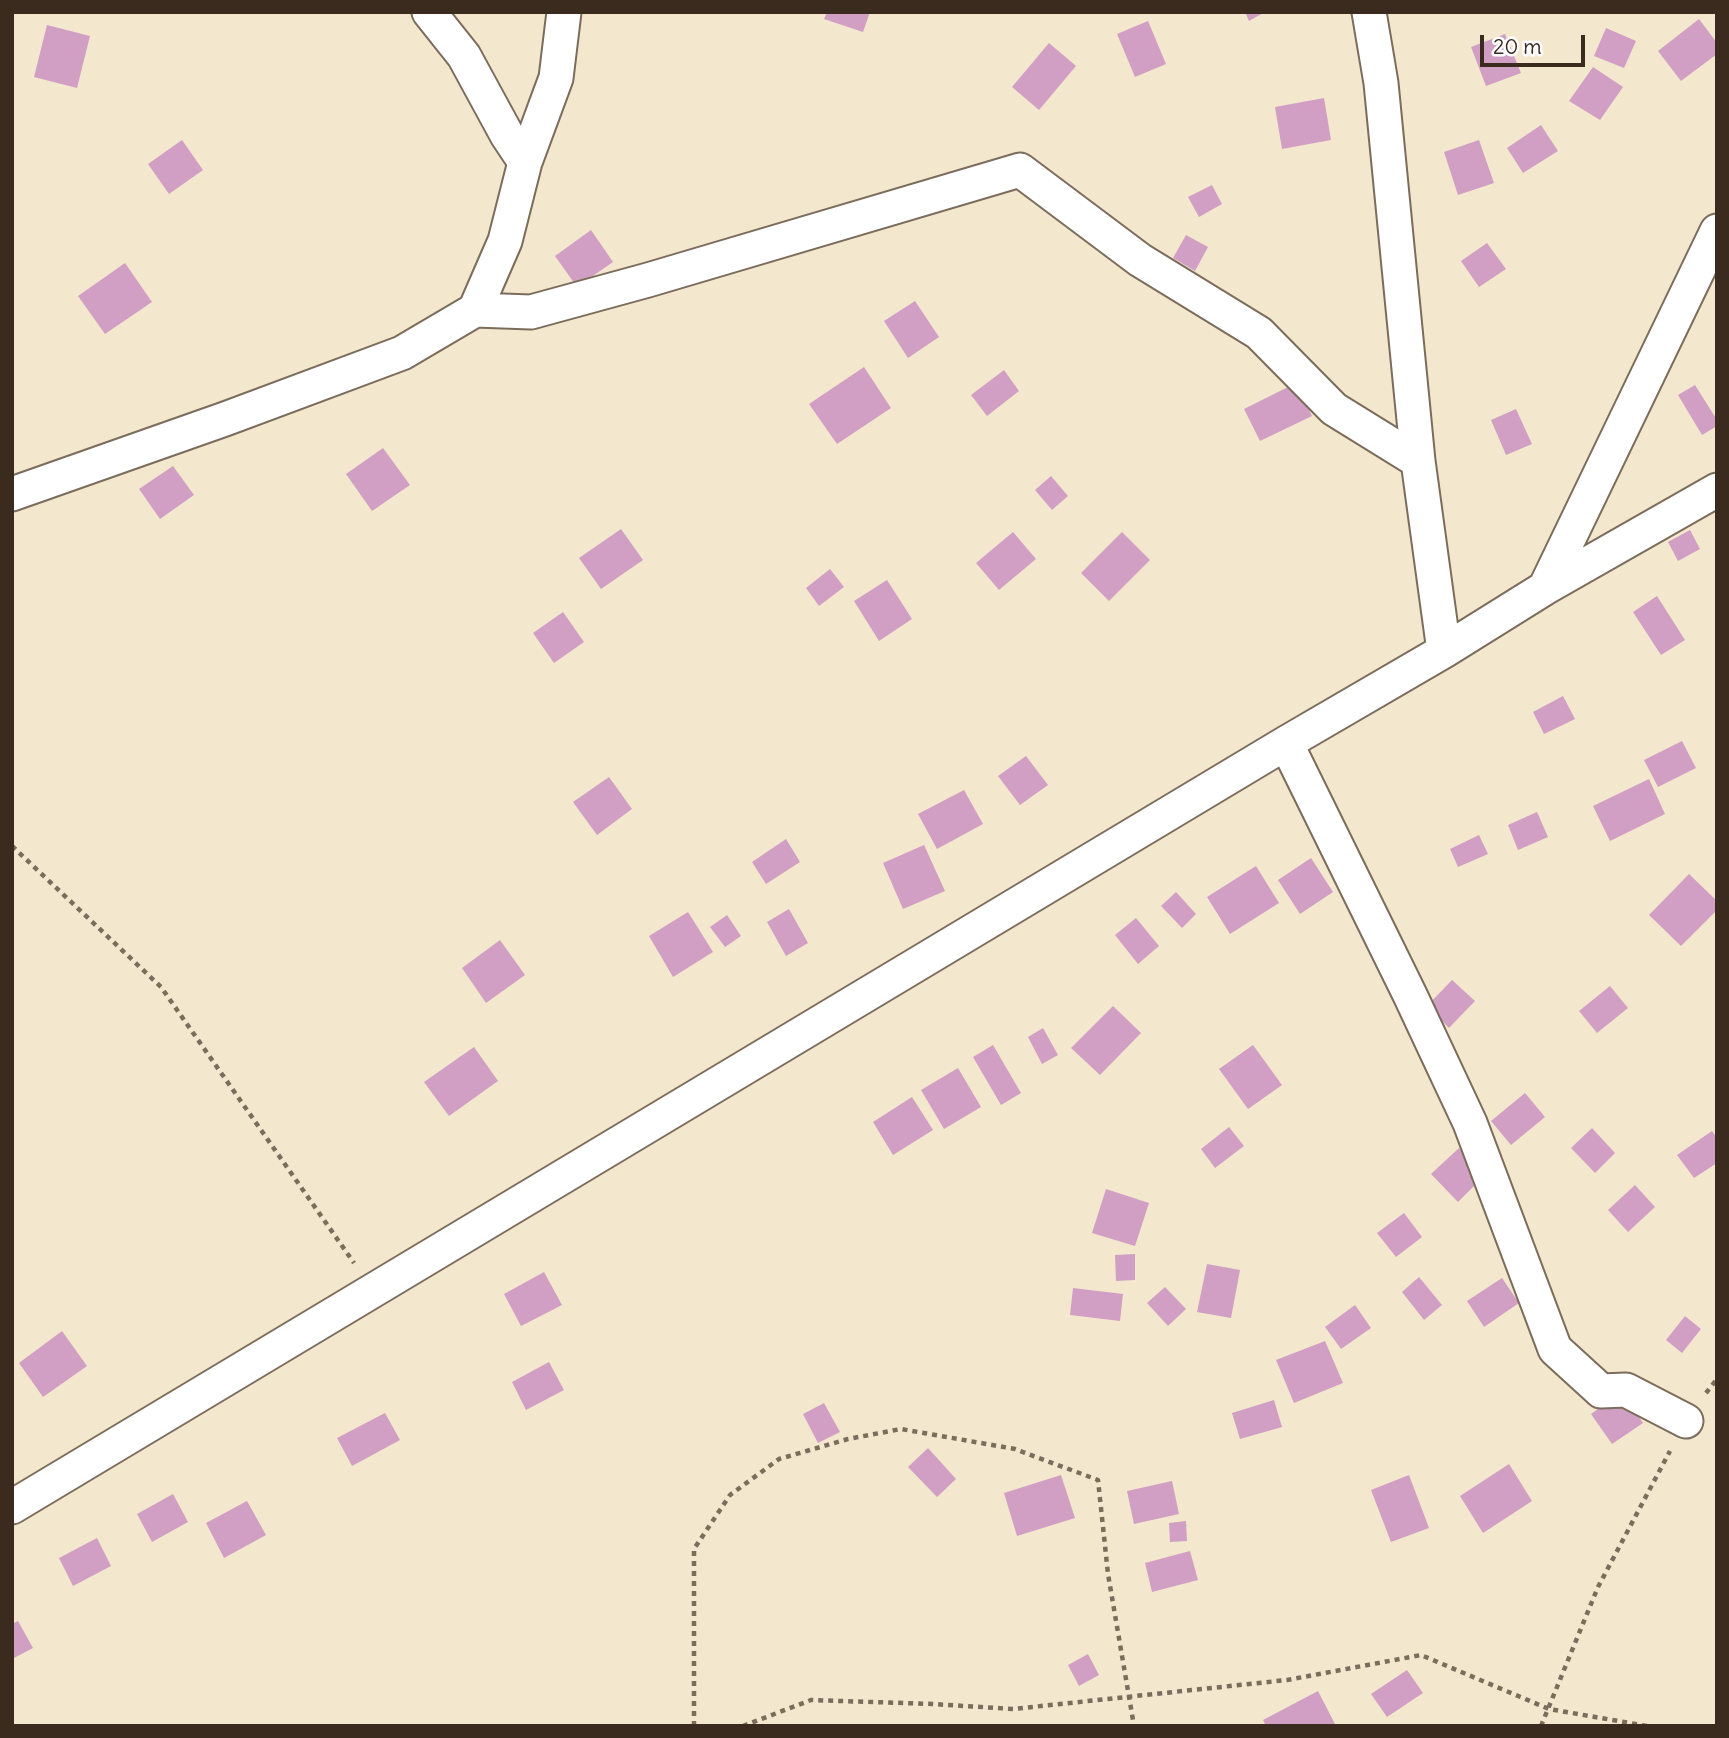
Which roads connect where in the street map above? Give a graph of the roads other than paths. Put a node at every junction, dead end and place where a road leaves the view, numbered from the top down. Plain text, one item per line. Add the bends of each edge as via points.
1 (429, 12) edge
2 (564, 12) edge
3 (1369, 12) edge
4 (526, 162) junction
5 (1717, 231) edge
6 (475, 310) junction
7 (1418, 461) junction
8 (1717, 490) edge
9 (12, 494) edge
10 (1545, 589) junction
11 (1444, 651) junction
12 (1286, 743) junction
13 (1686, 1420) road end
14 (12, 1507) edge

1 - 4 street via 464,56
2 - 4 street via 556,78
3 - 7 street via 1381,83
4 - 6 street via 505,241
5 - 10 street
6 - 7 street via 531,312 1020,170 1140,260 1259,333 1334,409
6 - 9 street via 402,352
7 - 11 street
8 - 10 street
10 - 11 street
11 - 12 street
12 - 13 street via 1470,1124 1555,1349 1601,1391 1626,1390
12 - 14 street

